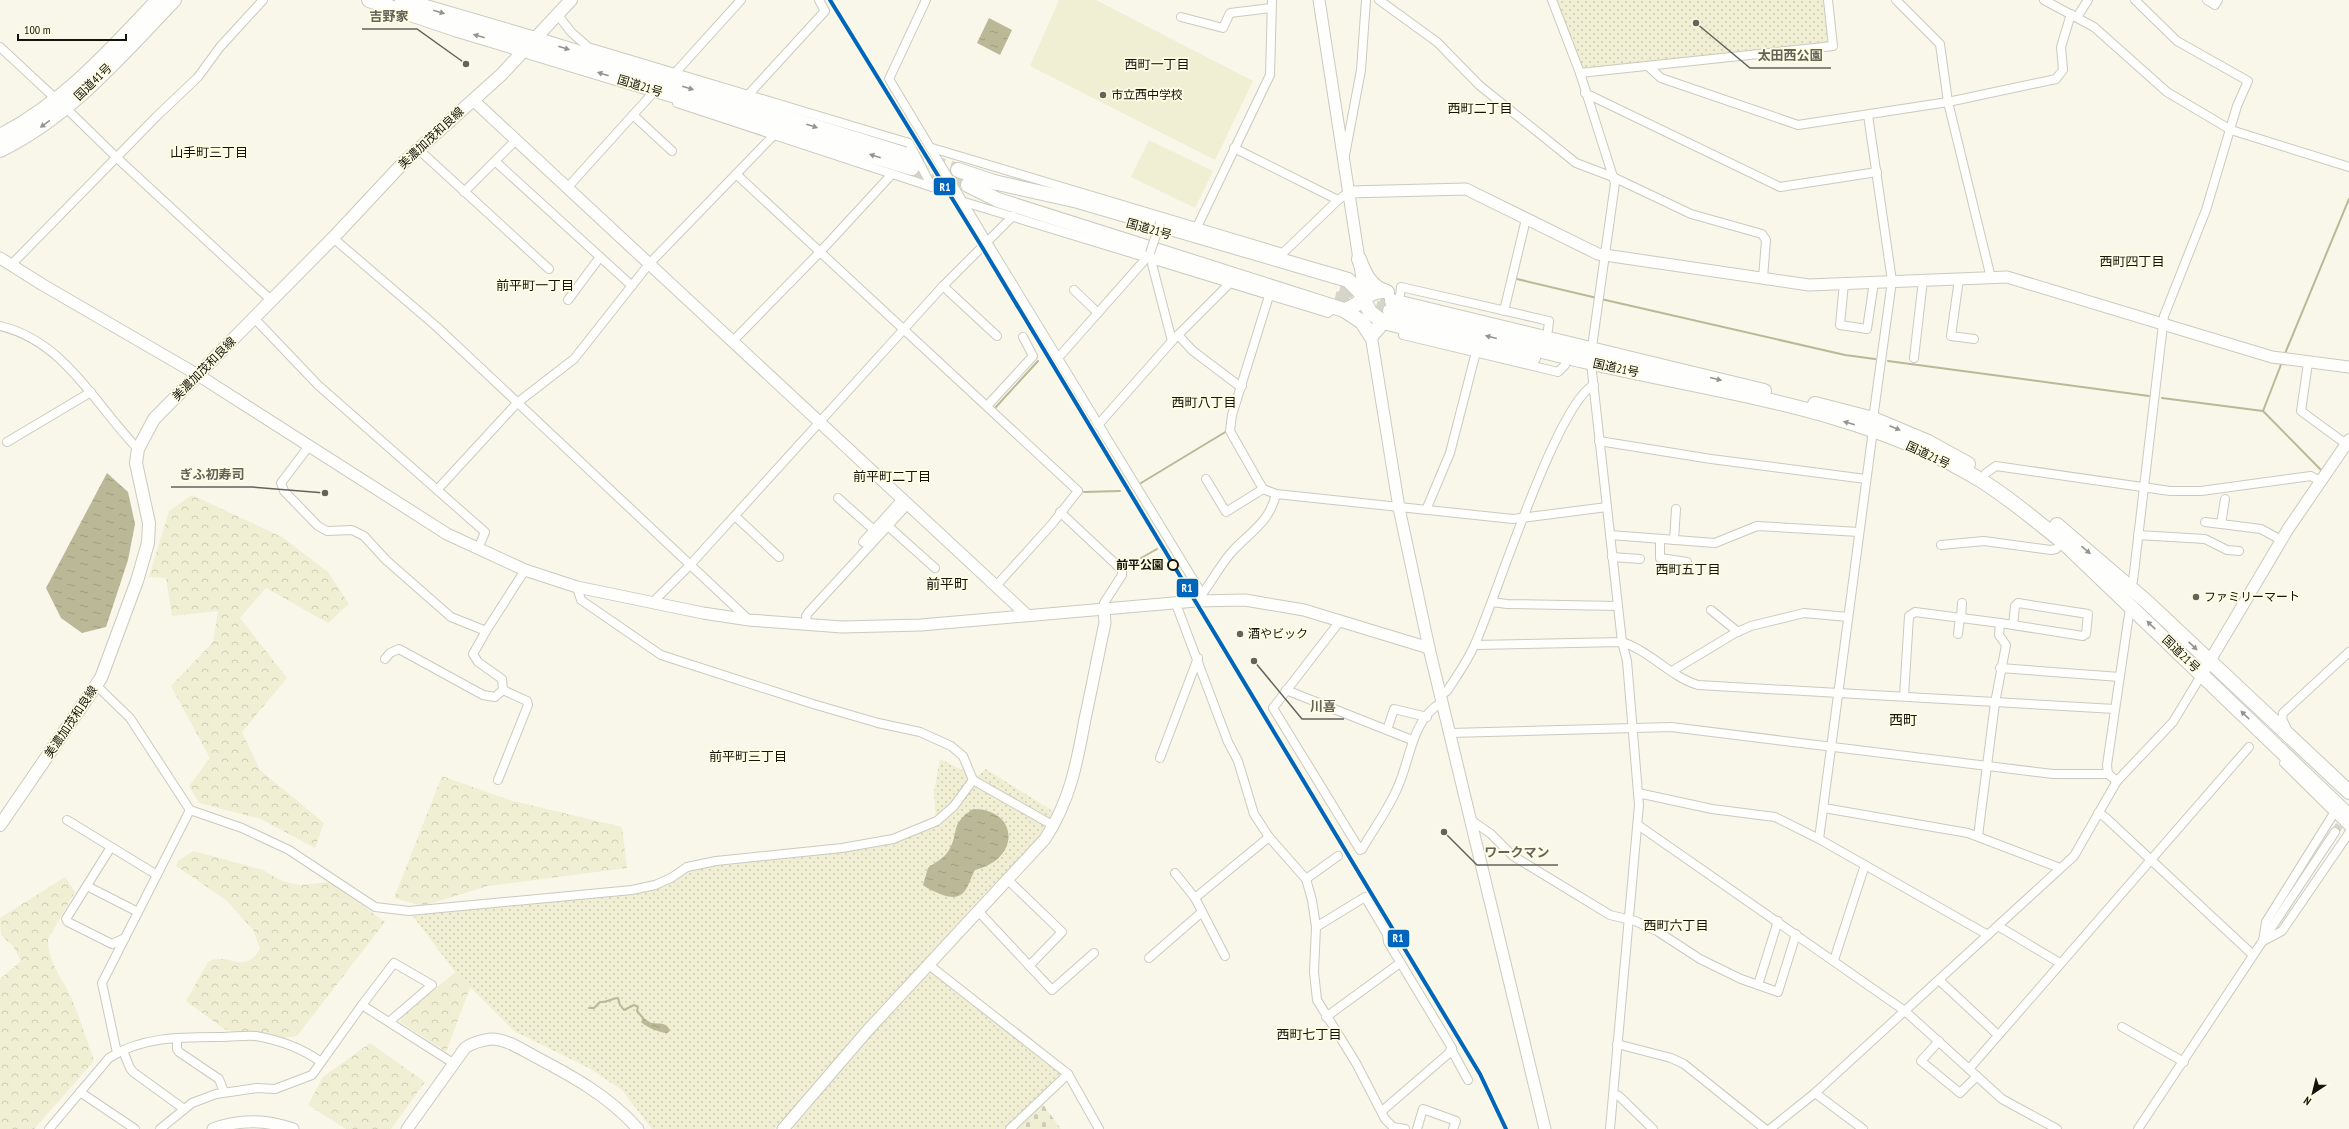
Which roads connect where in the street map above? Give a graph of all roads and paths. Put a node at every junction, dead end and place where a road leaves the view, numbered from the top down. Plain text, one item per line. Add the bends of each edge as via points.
1 (158, 0) edge
2 (174, 0) edge
3 (263, 0) edge
4 (369, 0) edge
5 (402, 0) edge
6 (571, 0) edge
7 (741, 0) edge
8 (819, 0) edge
9 (926, 0) edge
10 (1319, 0) edge
11 (1366, 0) edge
12 (1379, 0) edge
13 (1552, 0) edge
14 (1828, 0) edge
15 (1896, 0) edge
16 (2044, 0) edge
17 (2088, 0) edge
18 (2134, 0) edge
19 (2207, 0) edge
20 (2218, 0) edge
21 (1272, 4) edge
22 (558, 15) junction
23 (2074, 15) junction
24 (1181, 17) dead end
25 (530, 44) junction
26 (0, 47) edge
27 (1648, 66) junction
28 (675, 73) junction
29 (1580, 73) junction
30 (652, 92) junction
31 (1585, 93) junction
32 (748, 95) junction
33 (473, 100) junction
34 (1948, 102) junction
35 (61, 104) junction
36 (633, 115) junction
37 (1868, 115) junction
38 (2231, 130) junction
39 (0, 136) edge
40 (773, 136) junction
41 (516, 140) junction
42 (932, 148) junction
43 (1234, 148) junction
44 (418, 149) junction
45 (0, 150) edge
46 (672, 151) dead end
47 (116, 157) junction
48 (496, 162) junction
49 (1343, 164) junction
50 (2349, 167) edge
51 (1877, 172) junction
52 (736, 174) junction
53 (892, 174) junction
54 (1613, 177) junction
55 (568, 187) junction
56 (464, 192) junction
57 (1349, 192) junction
58 (1338, 200) junction
59 (961, 201) junction
60 (1013, 216) junction
61 (1526, 219) junction
62 (1161, 220) junction
63 (1197, 227) junction
64 (333, 238) junction
65 (987, 242) junction
66 (821, 251) junction
67 (1605, 255) junction
68 (1151, 257) junction
69 (0, 258) edge
70 (600, 258) junction
71 (1359, 259) junction
72 (649, 264) junction
73 (11, 265) junction
74 (549, 269) dead end
75 (1763, 278) junction
76 (1991, 278) junction
77 (1959, 279) junction
78 (1923, 280) junction
79 (1892, 281) junction
80 (1874, 282) junction
81 (1844, 283) junction
82 (1229, 284) junction
83 (632, 286) junction
84 (943, 286) junction
85 (1074, 290) dead end
86 (1269, 296) junction
87 (1341, 296) junction
88 (1364, 298) junction
89 (568, 300) dead end
90 (272, 301) junction
91 (1390, 304) junction
92 (1504, 311) junction
93 (1098, 313) junction
94 (254, 318) junction
95 (2164, 324) junction
96 (0, 326) edge
97 (1404, 326) junction
98 (904, 330) junction
99 (1548, 330) junction
100 (1178, 335) junction
101 (997, 336) dead end
102 (1371, 336) junction
103 (1023, 337) dead end
104 (1974, 339) dead end
105 (1172, 341) junction
106 (732, 342) junction
107 (1592, 345) junction
108 (1476, 352) junction
109 (1058, 358) junction
110 (1914, 358) dead end
111 (2308, 363) junction
112 (1564, 366) junction
113 (2349, 367) edge
114 (1593, 373) junction
115 (198, 375) junction
116 (1242, 386) junction
117 (91, 392) junction
118 (517, 403) junction
119 (987, 406) junction
120 (819, 423) junction
121 (1098, 425) junction
122 (1873, 425) junction
123 (1599, 441) junction
124 (7, 442) dead end
125 (2348, 442) edge
126 (309, 446) junction
127 (138, 449) junction
128 (1986, 473) junction
129 (1206, 479) dead end
130 (1866, 479) junction
131 (2320, 480) junction
132 (2144, 487) junction
133 (1263, 489) junction
134 (437, 490) junction
135 (1276, 494) junction
136 (838, 498) dead end
137 (2225, 499) dead end
138 (905, 502) junction
139 (1607, 507) junction
140 (1399, 508) junction
141 (1676, 509) dead end
142 (1426, 510) junction
143 (1060, 512) junction
144 (735, 516) junction
145 (1524, 519) junction
146 (2205, 522) dead end
147 (2222, 524) junction
148 (888, 526) junction
149 (874, 530) junction
150 (1859, 532) junction
151 (1610, 535) junction
152 (2138, 535) junction
153 (1660, 539) junction
154 (1674, 540) junction
155 (2281, 540) junction
156 (863, 542) dead end
157 (2063, 542) junction
158 (1941, 545) dead end
159 (478, 549) junction
160 (2239, 551) dead end
161 (779, 557) dead end
162 (1612, 557) junction
163 (1640, 559) dead end
164 (1687, 562) dead end
165 (690, 565) junction
166 (935, 568) dead end
167 (525, 570) junction
168 (996, 586) junction
169 (576, 587) junction
170 (2130, 588) junction
171 (1203, 597) junction
172 (653, 602) junction
173 (1492, 602) junction
174 (1962, 603) dead end
175 (1176, 604) junction
176 (1618, 606) junction
177 (2133, 607) junction
178 (1104, 610) junction
179 (1711, 610) dead end
180 (1027, 616) junction
181 (1848, 617) junction
182 (1960, 618) junction
183 (749, 620) junction
184 (1340, 621) junction
185 (2000, 623) junction
186 (808, 625) junction
187 (2013, 625) junction
188 (486, 631) junction
189 (1738, 632) junction
190 (1958, 634) dead end
191 (1622, 642) junction
192 (1475, 645) junction
193 (1429, 648) junction
194 (2349, 652) edge
195 (1198, 658) junction
196 (385, 659) dead end
197 (2209, 661) junction
198 (2000, 668) junction
199 (1672, 671) junction
200 (2202, 674) junction
201 (2120, 677) junction
202 (96, 686) junction
203 (503, 690) junction
204 (1286, 690) junction
205 (1839, 693) junction
206 (1904, 696) junction
207 (1442, 699) junction
208 (1995, 703) junction
209 (2115, 709) junction
210 (1427, 717) junction
211 (1632, 727) junction
212 (2284, 728) junction
213 (1387, 730) junction
214 (1450, 733) junction
215 (1412, 740) junction
216 (2273, 742) junction
217 (1831, 747) junction
218 (2249, 747) dead end
219 (1160, 758) dead end
220 (1987, 767) junction
221 (2108, 774) junction
222 (498, 780) dead end
223 (973, 780) junction
224 (2117, 781) junction
225 (2349, 783) edge
226 (2349, 792) edge
227 (1638, 793) junction
228 (1824, 808) junction
229 (190, 810) junction
230 (2098, 813) junction
231 (2334, 813) junction
232 (2349, 816) edge
233 (67, 820) dead end
234 (1471, 820) junction
235 (0, 824) edge
236 (1638, 825) junction
237 (1054, 826) junction
238 (2349, 827) edge
239 (2335, 832) tunnel mouth
240 (2349, 833) edge
241 (1978, 836) junction
242 (1269, 837) junction
243 (1819, 839) junction
244 (111, 847) junction
245 (1338, 856) dead end
246 (2151, 859) junction
247 (1865, 865) junction
248 (2060, 868) junction
249 (1175, 873) dead end
250 (158, 875) junction
251 (1306, 879) junction
252 (1008, 880) junction
253 (87, 886) junction
254 (1195, 898) junction
255 (138, 912) junction
256 (979, 912) junction
257 (1202, 912) junction
258 (1629, 919) junction
259 (1778, 921) junction
260 (1998, 926) junction
261 (1316, 927) junction
262 (1796, 934) junction
263 (1988, 935) junction
264 (125, 938) junction
265 (2263, 941) junction
266 (1094, 953) dead end
267 (2253, 955) junction
268 (1225, 956) dead end
269 (1149, 958) dead end
270 (1834, 960) junction
271 (1400, 963) junction
272 (2060, 963) junction
273 (929, 965) junction
274 (1029, 966) junction
275 (1939, 980) junction
276 (1758, 985) junction
277 (362, 1005) junction
278 (1905, 1011) junction
279 (1326, 1017) junction
280 (389, 1022) junction
281 (2122, 1027) dead end
282 (1998, 1035) junction
283 (177, 1038) junction
284 (1939, 1041) junction
285 (1617, 1044) junction
286 (1451, 1049) junction
287 (120, 1052) junction
288 (321, 1062) junction
289 (2184, 1062) junction
290 (453, 1063) junction
291 (1969, 1069) junction
292 (1068, 1074) junction
293 (1977, 1076) junction
294 (1468, 1080) dead end
295 (80, 1092) junction
296 (224, 1092) junction
297 (1815, 1093) junction
298 (1613, 1094) junction
299 (184, 1109) junction
300 (1382, 1110) junction
301 (2141, 1126) edge
302 (53, 1128) edge
303 (135, 1129) edge
304 (160, 1129) edge
305 (213, 1129) edge
306 (293, 1129) edge
307 (407, 1129) edge
308 (638, 1129) edge
309 (783, 1129) edge
310 (1010, 1129) edge
311 (1099, 1129) edge
312 (1405, 1129) edge
313 (1417, 1129) edge
314 (1453, 1129) edge
315 (1545, 1129) edge
316 (1610, 1129) edge
317 (1653, 1129) edge
318 (1765, 1129) edge
319 (1770, 1129) edge
320 (1863, 1129) edge
321 (2057, 1129) edge
322 (2151, 1129) edge

1 - 35 highway, 国道41号 via 85,75
2 - 35 highway, 国道41号
3 - 47 street via 220,47 198,78
25 -> 4 highway, 国道21号 via 455,29
5 -> 25 highway, 国道21号
6 - 22 main road, 美濃加茂和良線
7 - 28 street
8 - 32 street via 825,10
9 - 42 street via 889,79
10 - 49 street
11 - 49 street via 1361,70
12 - 54 street via 1437,42 1479,84 1576,163
13 - 29 street
14 - 27 street via 1833,46
15 - 34 street via 1940,44
16 - 23 street
17 - 23 street
18 - 38 street via 2177,40 2248,80 2237,106
19 - 20 street via 2215,5
21 - 24 street via 1230,13 1223,28
21 - 43 street via 1270,75
22 - 25 main road, 美濃加茂和良線
22 - 28 street via 571,32 588,47
23 - 34 street via 2062,47 2063,70 2056,79
23 - 38 street via 2094,28 2167,92
30 -> 25 highway, 国道21号
25 -> 30 highway, 国道21号 via 911,162
25 - 33 main road, 美濃加茂和良線
26 - 35 street
27 - 29 street
27 - 37 street via 1661,78 1798,125
28 - 32 street
29 - 31 street
30 - 36 street
30 - 40 street
31 - 51 street via 1780,187
31 - 54 street
32 - 53 street via 909,143 932,187
33 - 41 street
33 - 44 main road, 美濃加茂和良線
34 - 37 street
34 - 76 street
35 - 39 highway, 国道41号
35 -> 45 highway, 国道41号 via 42,125
35 - 47 street
36 - 46 street
36 - 55 street
37 - 51 street
38 - 50 street
38 - 95 street via 2206,210 2164,316
40 - 52 street
40 - 53 street
41 - 48 street
41 - 55 street
42 - 59 street
42 - 62 street
43 - 58 street
43 - 63 street
44 - 56 street
44 - 64 main road, 美濃加茂和良線
47 - 73 street
47 - 90 street
48 - 56 street
48 - 70 street
49 - 57 street
51 - 79 street
52 - 66 street
52 - 72 street
53 - 66 street
54 - 67 street via 1612,212
54 - 75 street via 1691,214 1762,234 1766,240
55 - 72 street
56 - 74 street
57 - 58 street
57 - 61 street via 1466,189
57 - 71 street
58 - 63 street via 1283,254
59 - 60 street
59 - 65 street
60 - 65 street
60 - 68 street
61 - 67 street
61 - 92 street
62 - 63 street
62 - 68 street, bridge
64 - 90 main road, 美濃加茂和良線
64 - 118 street via 437,327
65 - 84 street
65 - 109 street
66 - 98 street
66 - 106 street
67 - 75 street
67 - 107 street
68 - 82 street
68 - 93 street
68 - 105 street
69 - 73 street
70 - 83 street
70 - 89 street
71 - 87 highway
71 - 88 street
71 - 91 highway via 1364,273
72 - 83 street
72 - 106 street
73 - 115 street
75 - 81 street via 1809,284
76 - 77 street
76 - 95 street via 2007,277 2021,280
77 - 78 street
77 - 104 street via 1951,336
78 - 79 street
78 - 110 street
79 - 80 street
79 - 122 street
80 - 81 street
80 - 81 street via 1867,329 1840,325
82 - 86 street
82 - 100 street
83 - 118 street via 574,359
84 - 98 street
84 - 101 street
85 - 93 street
86 - 87 street via 1328,313
86 - 116 street
87 - 87 highway via 998,200 962,180 989,181 1078,201
87 - 88 highway
87 - 88 highway via 1355,308
87 - 102 highway
88 - 91 highway via 1370,293
88 - 91 highway via 1370,312
88 - 102 street
90 - 94 main road, 美濃加茂和良線
91 - 92 street via 1401,287
91 - 97 highway
91 - 99 highway
91 - 102 highway
91 - 107 highway, 国道21号
114 -> 91 highway, 国道21号
92 - 99 street via 1549,321
93 - 109 street
94 - 115 main road, 美濃加茂和良線
94 - 134 street via 318,385
95 - 111 street via 2283,359
95 - 132 street
96 - 117 street via 28,335 56,355
97 - 108 street via 1403,335
97 - 112 highway
98 - 119 street
98 - 120 street
99 - 107 highway
100 - 105 street
100 - 116 street via 1193,351
102 - 140 street
103 - 119 street via 1033,356
105 - 121 street
106 - 120 street
107 - 114 street
107 -> 122 highway, 国道21号 via 1665,360 1689,373
108 - 112 street via 1558,372
108 - 142 street via 1450,453
109 - 121 street
111 - 113 street
111 - 125 street via 2301,411
112 - 114 highway
122 -> 114 highway, 国道21号 via 1709,388
114 - 123 street
114 - 145 street via 1588,388 1563,427 1532,494
115 - 126 street
115 - 127 main road, 美濃加茂和良線 via 154,419
116 - 133 street via 1230,431
117 - 124 street
117 - 127 street
118 - 134 street
118 - 165 street
119 - 143 street via 1078,491
120 - 138 street
120 - 144 street
121 - 171 street
122 -> 128 highway, 国道21号 via 1928,442
122 - 130 street
122 - 157 highway, 国道21号 via 1980,480 2017,505
123 - 130 street via 1711,459
123 - 139 street
125 - 131 street
126 - 159 street via 423,520
126 - 188 street via 281,482 284,491 318,526 327,531 352,530 364,536 386,560 451,617
127 - 202 main road, 美濃加茂和良線 via 136,463 149,523 148,543 137,580
128 - 132 street via 1996,466
128 -> 170 highway, 国道21号 via 2023,497
129 - 133 street via 1226,512
130 - 150 street
131 - 132 street via 2311,476 2201,491 2170,491
131 - 155 street
132 - 152 street
133 - 135 street
134 - 159 street via 485,532
135 - 140 street
135 - 171 street via 1273,508 1267,518 1230,554
136 - 149 street
137 - 147 street
138 - 148 street
138 - 149 street
138 - 168 street
139 - 145 street
139 - 151 street
140 - 142 street
140 - 193 street
141 - 154 street
142 - 145 street
143 - 168 street
143 - 178 street via 1122,570 1122,575 1104,604
144 - 161 street
144 - 165 street
145 - 173 street
146 - 147 street
147 - 155 street via 2260,529
148 - 166 street
148 - 186 street via 808,613
149 - 156 street
150 - 154 street via 1757,526 1715,543
150 - 181 street
151 - 153 street
151 - 162 street
152 - 160 street via 2205,539 2228,550
152 - 170 street
153 - 154 street
153 - 164 street via 1660,558
155 - 197 street
157 - 158 street via 2051,550 1984,540
157 - 177 highway, 国道21号
159 - 167 street
162 - 163 street
162 - 176 street
165 - 172 street
165 - 183 street
167 - 169 street
167 - 188 street
168 - 180 street
169 - 172 street
169 - 223 street via 581,600 661,655 813,704 920,732 951,746 963,756
170 -> 197 highway, 国道21号
171 - 175 street
171 - 184 street via 1276,604
172 - 183 street
173 - 176 street
173 - 192 street
174 - 182 street
175 - 178 street
175 - 195 street
176 - 191 street
200 -> 177 highway, 国道21号
177 - 201 street via 2129,614
178 - 180 street
178 - 237 street via 1105,623 1075,768 1064,808
179 - 189 street
180 - 186 street via 906,626
181 - 189 street via 1804,613 1751,626
181 - 205 street
182 - 185 street
182 - 190 street
182 - 206 street via 1915,612 1909,616
183 - 186 street
184 - 193 street
184 - 204 street
185 - 187 street
185 - 198 street via 1999,635 2006,645
187 - 187 street via 2083,636 2086,634 2088,614 2018,603 2015,606
188 - 203 street via 473,654 478,662 502,679
189 - 199 street
191 - 192 street
191 - 199 street via 1635,646
191 - 211 street via 1627,661
192 - 207 street
193 - 207 street
194 - 212 street via 2283,713
195 - 219 street
195 - 242 street via 1228,742 1238,761 1254,814
196 - 203 street via 390,653 400,649 488,698 495,698
197 - 200 street
197 - 212 highway, 国道21号
198 - 201 street
198 - 208 street
199 - 205 street via 1687,682 1698,685
216 -> 200 highway, 国道21号
200 - 224 street via 2173,722
201 - 209 street
202 - 229 street via 130,718
202 - 235 main road, 美濃加茂和良線
203 - 222 street via 527,701 528,706
204 - 213 street
204 - 215 street via 1273,708 1360,850 1397,790
205 - 206 street
205 - 217 street
206 - 208 street
207 - 210 street
207 - 214 street
208 - 209 street
208 - 220 street
209 - 221 street
210 - 213 street via 1394,709
210 - 215 street
211 - 214 street
211 - 217 street via 1671,727
211 - 227 street
212 - 225 street via 2292,730
212 - 226 highway, 国道21号
213 - 215 street
214 - 234 street
216 - 231 street via 2271,750
216 - 232 highway, 国道21号
217 - 220 street
217 - 228 street
218 - 246 street
220 - 221 street via 2053,774
220 - 241 street
221 - 224 street
223 - 229 street via 954,806 936,821 894,839 842,848 716,861 687,867 655,885 632,890 409,911 375,907 289,850 242,828
223 - 237 street
224 - 230 street
227 - 236 street
227 - 243 street via 1712,809 1775,817
228 - 241 street via 1968,832
228 - 243 street
229 - 250 street
230 - 246 street via 2105,816
230 - 248 street via 2074,856
231 - 238 street
231 - 265 street via 2266,922
233 - 244 street
234 - 258 street via 1491,834 1513,856 1610,915
234 - 315 street
236 - 258 street
236 - 259 street
237 - 252 street via 1046,839
239 - 265 street
240 - 265 street via 2282,931
241 - 248 street
242 - 251 street
242 - 254 street
243 - 247 street
244 - 250 street
244 - 253 street
245 - 251 street
246 - 267 street
246 - 272 street
247 - 263 street
247 - 270 street
248 - 260 street
249 - 254 street
250 - 255 street
251 - 261 street
252 - 256 street
252 - 274 street via 1062,932
253 - 255 street
253 - 264 street via 66,919 68,922 112,944
254 - 257 street
255 - 264 street
256 - 273 street
256 - 274 street
257 - 268 street
257 - 269 street
258 - 276 street via 1657,931 1700,959
258 - 285 street
259 - 262 street
259 - 276 street
260 - 263 street
260 - 272 street
261 - 271 street via 1365,897 1387,934 1388,942
261 - 279 street via 1314,972 1317,1000
262 - 270 street
262 - 276 street via 1778,992
263 - 275 street
264 - 287 street via 102,983
265 - 267 street
266 - 274 street via 1054,990
267 - 289 street
270 - 278 street
271 - 279 street
271 - 286 street
272 - 282 street
273 - 292 street
273 - 309 street
275 - 278 street
275 - 282 street
277 - 280 street
277 - 280 street via 394,963 432,985
277 - 288 street
278 - 284 street
278 - 297 street
279 - 300 street
280 - 290 street
281 - 289 street
282 - 291 street
283 - 287 street via 147,1042
283 - 288 street via 256,1036 305,1050
283 - 296 street via 179,1052 219,1078
284 - 291 street
284 - 293 street via 1921,1061 1960,1093
285 - 298 street
285 - 318 street via 1671,1058 1684,1064
286 - 294 street
286 - 300 street
287 - 295 street via 109,1058
287 - 299 street via 133,1072
288 - 296 street via 312,1075 275,1089 257,1088
289 - 301 street
290 - 307 street
290 - 308 street via 470,1045 491,1039 506,1042 576,1078 615,1105
291 - 293 street
292 - 310 street
292 - 311 street
293 - 321 street via 2002,1099
295 - 302 street
295 - 303 street
296 - 299 street via 192,1103
297 - 319 street
297 - 320 street
298 - 316 street
298 - 317 street via 1619,1096
299 - 304 street
300 - 312 street via 1385,1119 1393,1127
301 - 322 street
305 - 306 street via 244,1122 267,1122
313 - 314 street via 1423,1109 1456,1121

